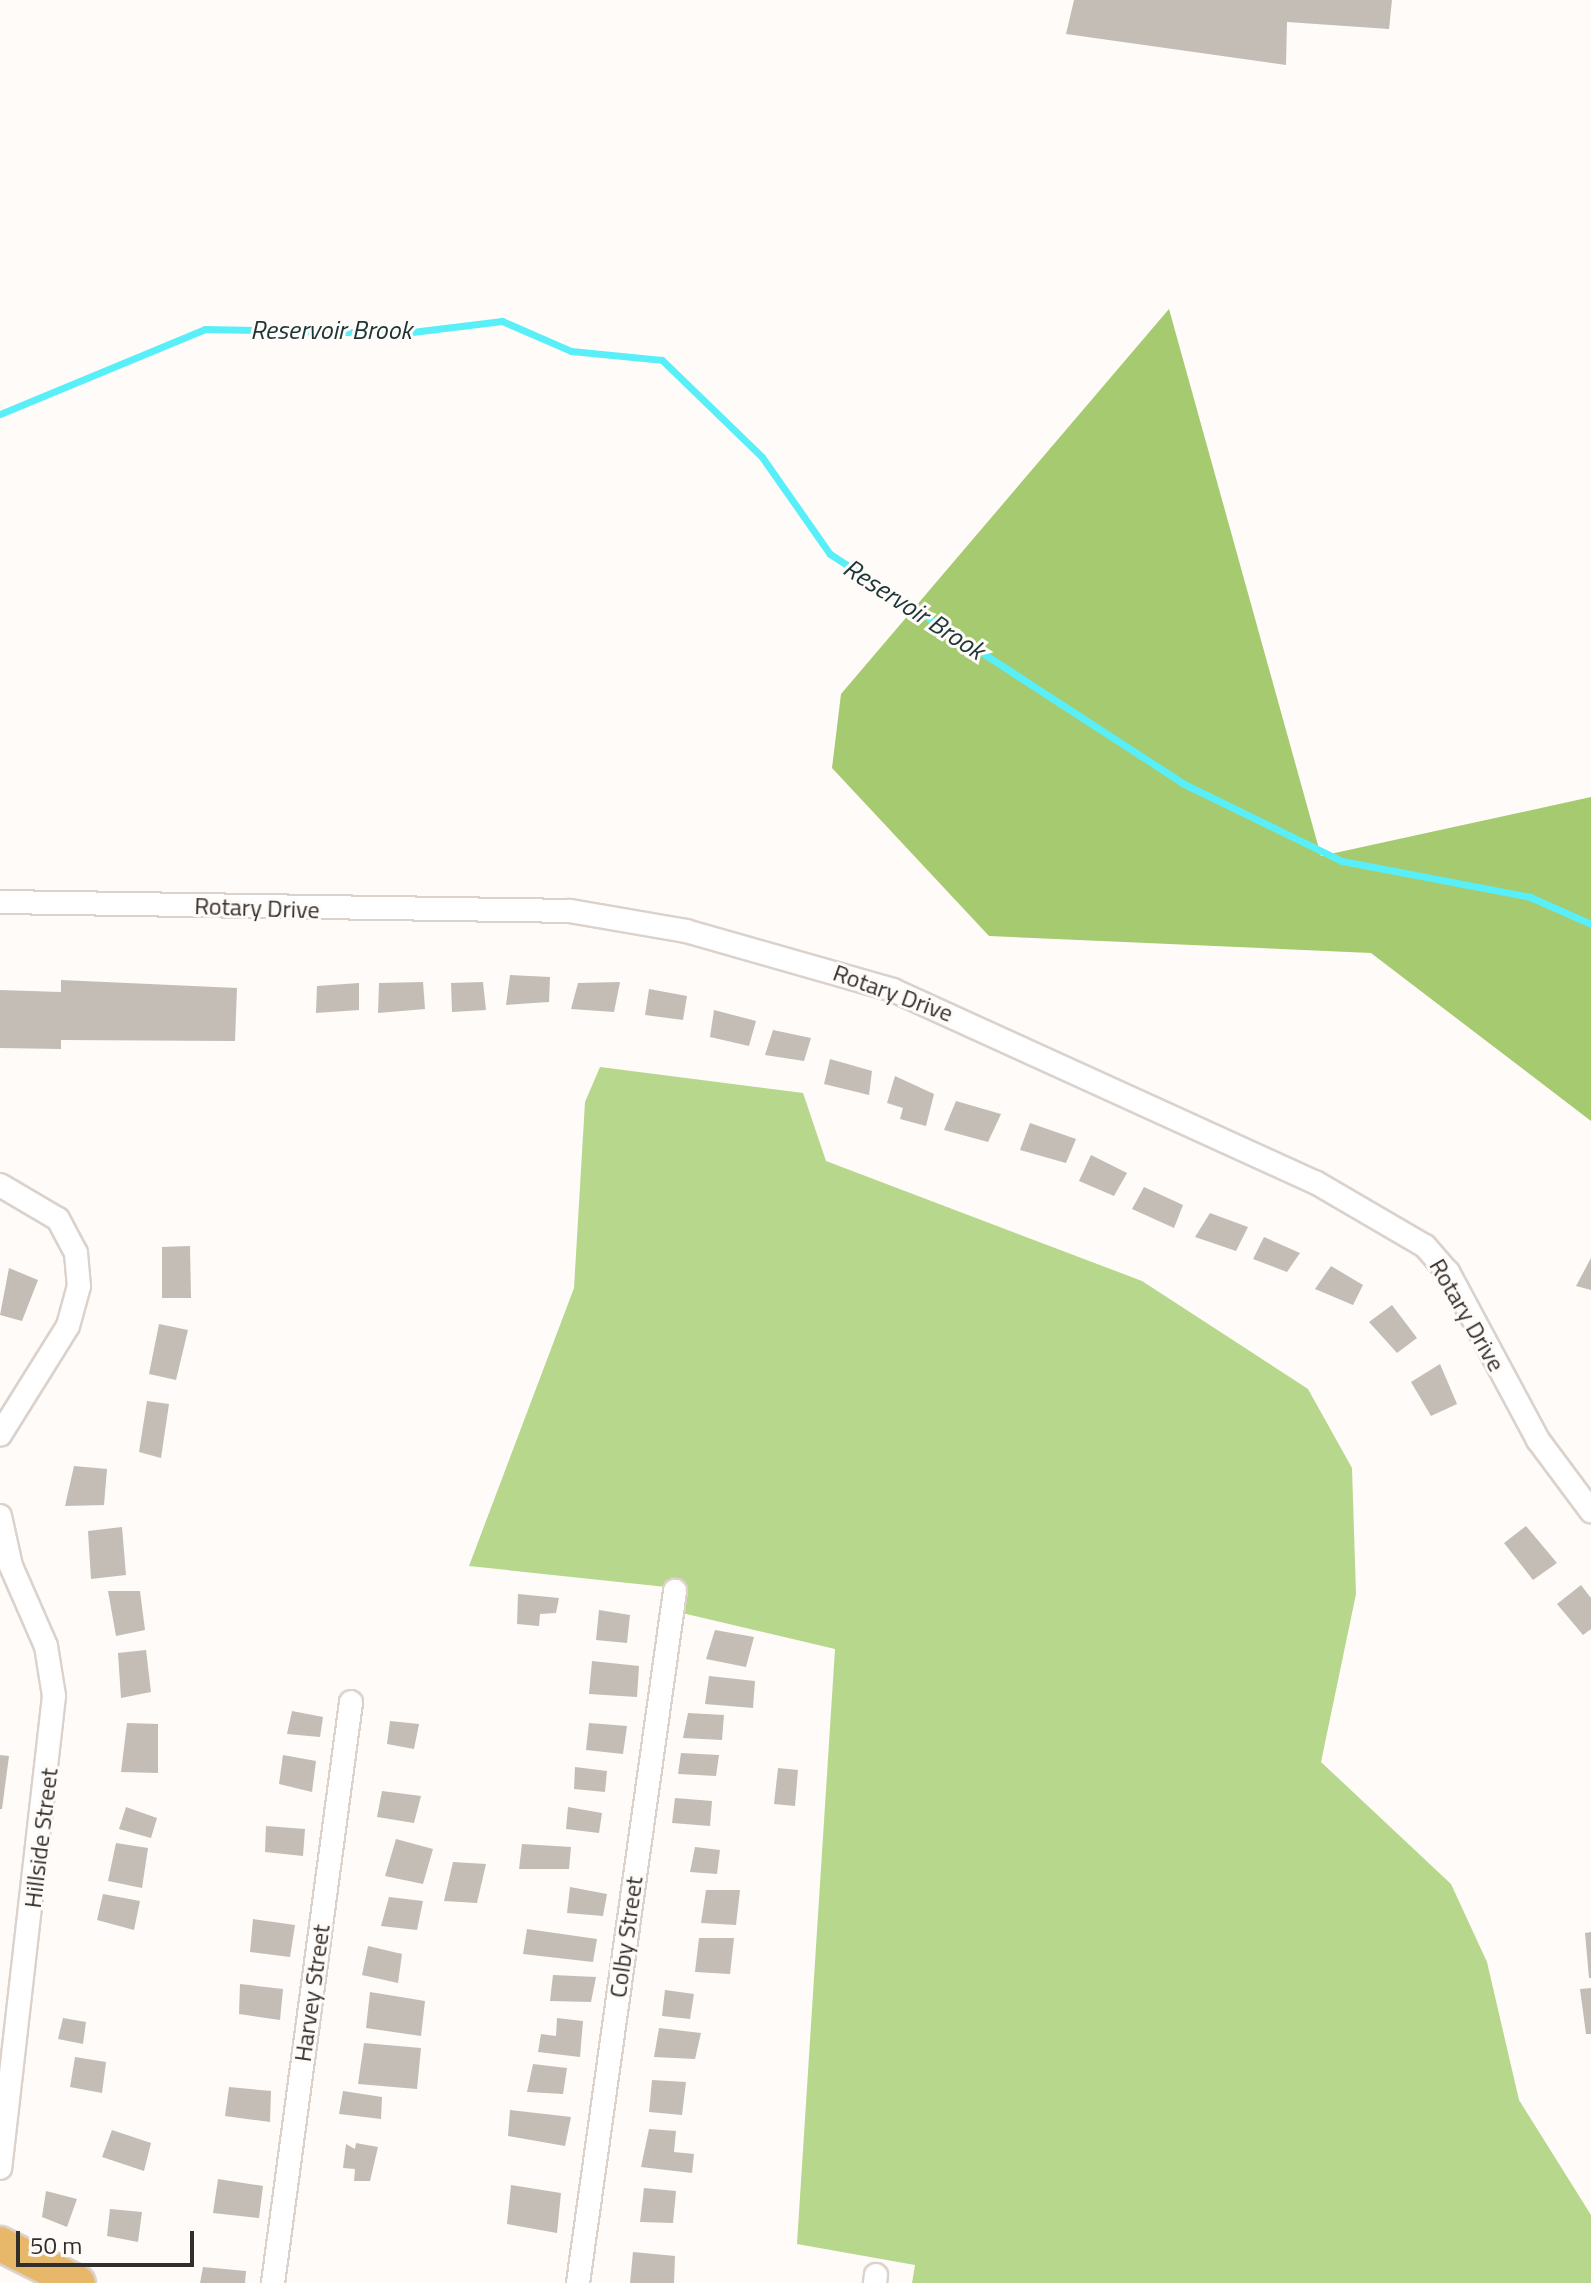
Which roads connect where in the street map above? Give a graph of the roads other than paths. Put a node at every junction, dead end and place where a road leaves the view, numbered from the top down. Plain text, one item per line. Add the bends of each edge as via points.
1 (0, 902) edge
2 (0, 1185) edge
3 (0, 1435) edge
4 (1591, 1511) edge
5 (0, 1516) edge
6 (6, 1570) edge
7 (675, 1591) dead end
8 (351, 1702) dead end
9 (0, 2168) edge
10 (0, 2244) edge
11 (66, 2281) edge
12 (273, 2283) edge
13 (578, 2283) edge

1 - 4 street, Rotary Drive via 570,911 686,931 893,990 1315,1182 1425,1246 1455,1284 1538,1440
2 - 3 street via 58,1219 76,1253 79,1286 68,1326
5 - 6 street, Hillside Street
6 - 9 street, Hillside Street via 41,1631 54,1696
7 - 13 street, Colby Street
8 - 12 street, Harvey Street
10 - 11 main road

